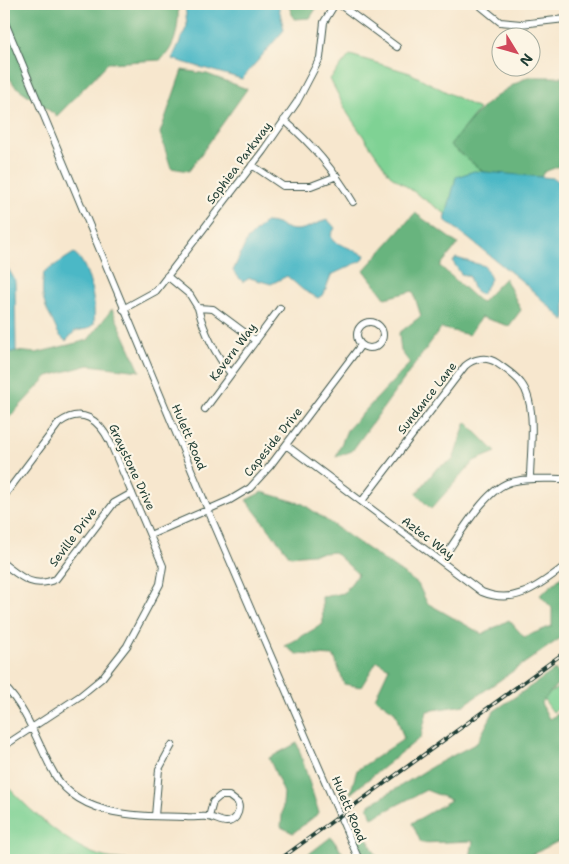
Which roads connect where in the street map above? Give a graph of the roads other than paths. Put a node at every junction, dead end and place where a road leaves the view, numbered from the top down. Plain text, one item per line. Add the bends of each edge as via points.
1 (335, 4) edge
2 (339, 4) edge
3 (478, 4) edge
4 (565, 19) edge
5 (4, 20) edge
6 (397, 48) dead end
7 (284, 120) junction
8 (252, 165) junction
9 (337, 176) junction
10 (353, 202) dead end
11 (167, 276) junction
12 (198, 308) junction
13 (280, 308) dead end
14 (123, 309) junction
15 (256, 341) junction
16 (361, 345) junction
17 (231, 374) junction
18 (205, 409) dead end
19 (286, 445) junction
20 (530, 479) junction
21 (565, 479) edge
22 (132, 493) junction
23 (4, 496) edge
24 (362, 502) junction
25 (208, 510) junction
26 (150, 535) junction
27 (441, 561) junction
28 (4, 564) edge
29 (565, 566) edge
30 (4, 686) edge
31 (32, 728) junction
32 (172, 744) dead end
33 (4, 746) edge
34 (155, 816) junction
35 (209, 817) junction
36 (359, 860) edge

1 - 7 street, Sophiea Parkway via 324,22 320,58
2 - 6 street
3 - 4 street via 500,22 521,24
5 - 14 street, Hulett Road
7 - 8 street, Sophiea Parkway
7 - 9 street via 310,142
8 - 9 street via 283,186 312,186
8 - 11 street, Sophiea Parkway
9 - 10 street
11 - 12 street via 190,295
11 - 14 street, Sophiea Parkway via 156,291
12 - 15 street via 213,309
12 - 17 street via 219,359
13 - 15 street, Kevern Way
14 - 25 street, Hulett Road
15 - 17 street, Kevern Way
16 - 16 street via 371,348 380,343 383,333 378,324 368,321 359,326 356,336
16 - 19 street, Capeside Drive
17 - 18 street, Kevern Way
19 - 24 street, Aztec Way
19 - 25 street, Capeside Drive via 250,488
20 - 21 street
20 - 24 street, Sundance Lane via 531,410 528,393 518,379 493,361 478,359 462,370
20 - 27 street via 507,483 491,494
22 - 23 street, Graystone Drive via 104,431 93,419 85,416 65,418 58,423
22 - 26 street, Graystone Drive
22 - 28 street, Seville Drive via 114,503 56,579 43,584 30,582
24 - 27 street, Aztec Way
25 - 26 street, Capeside Drive
25 - 36 street, Hulett Road
26 - 31 street, Graystone Drive via 163,573 126,646 102,678
27 - 29 street, Aztec Way via 482,592 505,597 531,590
30 - 31 street
31 - 33 street, Graystone Drive
31 - 34 street via 52,771 78,797 102,810
32 - 34 street via 159,770
34 - 35 street
35 - 35 street via 230,821 239,812 238,803 229,796 220,796 213,802

